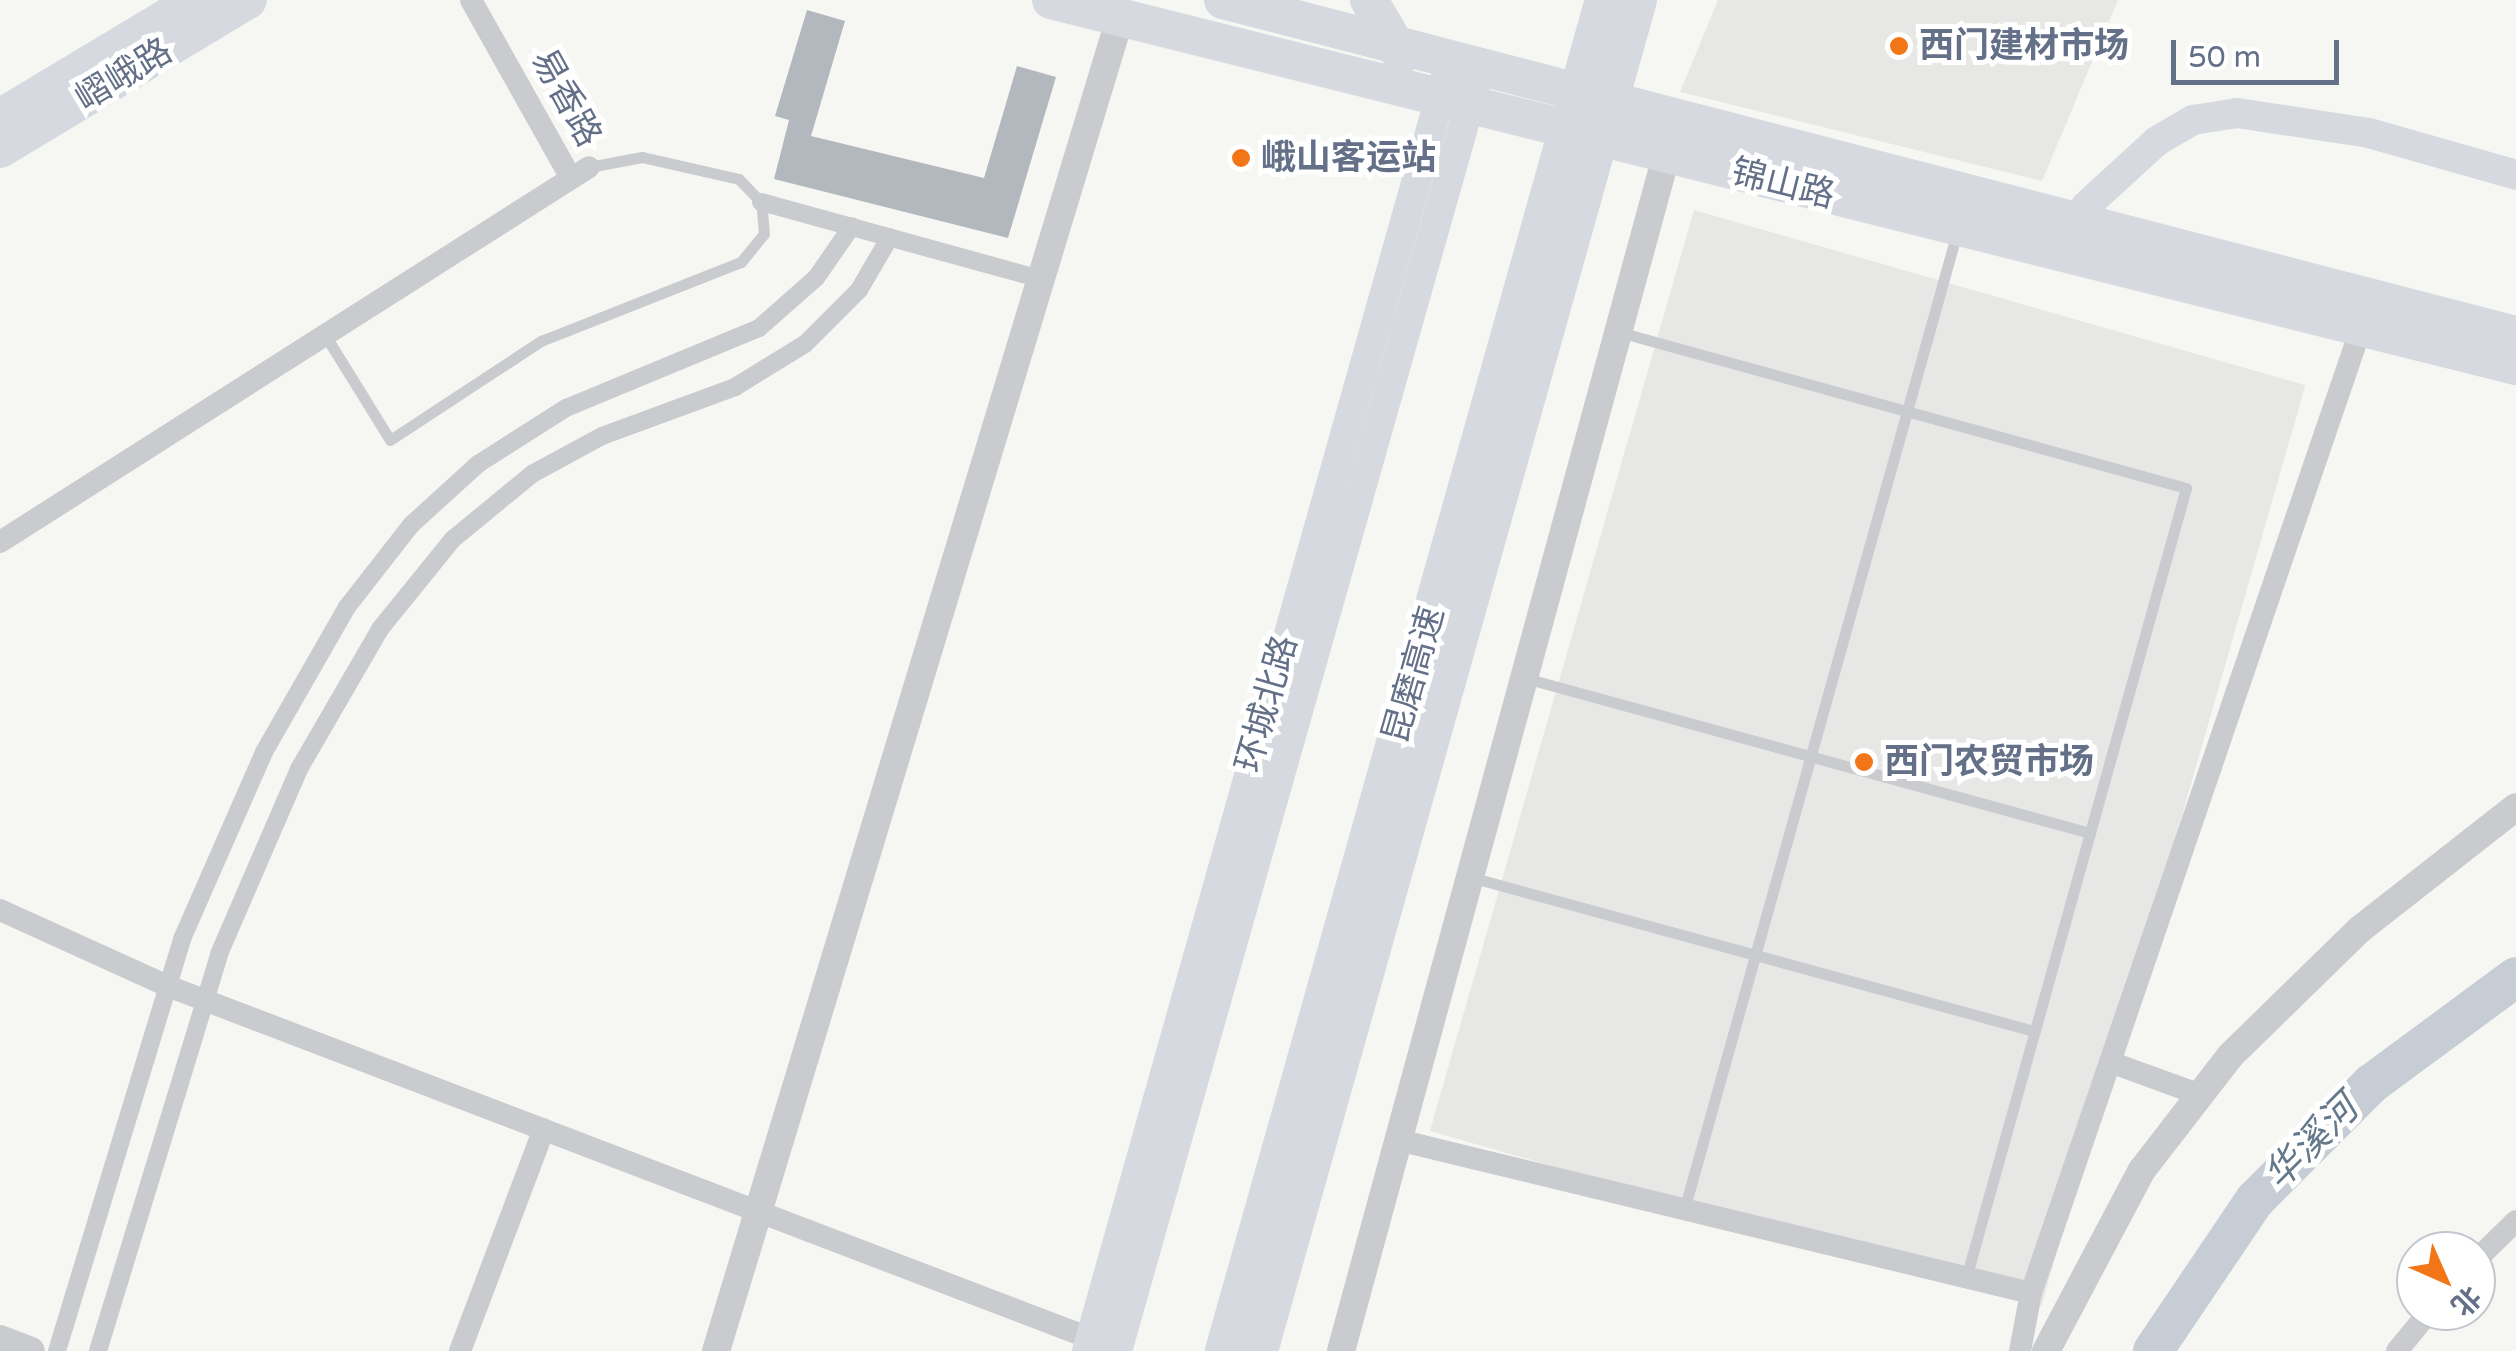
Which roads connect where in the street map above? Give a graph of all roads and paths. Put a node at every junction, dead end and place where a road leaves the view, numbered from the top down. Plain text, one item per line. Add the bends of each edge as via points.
1 (196, 0) edge
2 (248, 0) edge
3 (471, 0) edge
4 (1051, 0) edge
5 (1224, 0) edge
6 (1370, 0) edge
7 (1594, 0) edge
8 (1606, 0) edge
9 (1637, 0) edge
10 (1666, 0) edge
11 (1124, 9) edge
12 (1291, 9) edge
13 (1390, 43) junction
14 (1620, 50) junction
15 (1465, 63) junction
16 (1316, 68) junction
17 (1453, 102) junction
18 (0, 118) edge
19 (1677, 118) junction
20 (0, 149) edge
21 (1667, 155) junction
22 (580, 173) junction
23 (2516, 175) edge
24 (761, 202) junction
25 (1569, 222) junction
26 (852, 226) junction
27 (1958, 228) junction
28 (890, 237) junction
29 (2071, 238) junction
30 (1041, 279) junction
31 (2361, 328) junction
32 (1618, 332) junction
33 (325, 335) junction
34 (2516, 335) edge
35 (2516, 366) edge
36 (1907, 411) junction
37 (0, 542) edge
38 (1524, 678) junction
39 (1811, 756) junction
40 (2516, 808) edge
41 (2090, 833) junction
42 (1470, 877) junction
43 (0, 910) edge
44 (1756, 954) junction
45 (165, 985) junction
46 (202, 999) junction
47 (2034, 1031) junction
48 (2110, 1062) junction
49 (2198, 1094) junction
50 (544, 1129) junction
51 (1398, 1140) junction
52 (1684, 1210) junction
53 (760, 1212) junction
54 (2516, 1221) edge
55 (2496, 1240) edge
56 (1966, 1278) junction
57 (2031, 1293) junction
58 (2414, 1331) edge
59 (0, 1339) edge
60 (1103, 1347) edge
61 (31, 1351) edge
62 (57, 1351) edge
63 (98, 1351) edge
64 (460, 1351) edge
65 (716, 1351) edge
66 (1224, 1351) edge
67 (1258, 1351) edge
68 (1341, 1351) edge
69 (2020, 1351) edge
70 (2046, 1351) edge
71 (2397, 1351) edge

1 - 18 highway, 嶍峨路
2 - 20 highway, 嶍峨路
3 - 22 street, 易香路
4 - 11 highway, 锦山路
5 - 12 highway, 锦山路
6 - 13 highway
7 - 14 highway
8 - 14 highway, 昆磨高速
9 - 14 highway, 昆磨高速
10 - 14 highway
11 - 16 highway, 锦山路
11 - 30 street
12 - 13 highway, 锦山路
12 - 16 highway
13 - 15 highway, 锦山路
13 - 17 highway
14 - 25 highway, 昆磨高速
15 - 17 main road, 环城北路
15 - 19 highway, 锦山路
16 - 17 highway, 锦山路
17 - 21 highway, 锦山路
17 - 60 main road, 环城北路
19 - 21 street
19 - 29 highway, 锦山路
21 - 27 highway, 锦山路
21 - 32 street
22 - 24 lane via 642,157 739,179
22 - 33 street
23 - 29 main road via 2370,134 2237,113 2193,120 2157,141
24 - 26 street
24 - 33 lane via 764,234 741,262 542,341 390,440
25 - 66 highway, 昆磨高速
25 - 67 highway, 昆磨高速
26 - 28 street
26 - 45 street via 816,278 759,328 544,420 411,525 347,607 277,725
27 - 29 highway, 锦山路
27 - 36 lane
28 - 30 street
28 - 46 street via 833,319 776,365 569,452 453,539 339,694
29 - 31 highway, 锦山路
29 - 34 highway, 锦山路
30 - 53 street
31 - 35 highway, 锦山路
31 - 48 street
32 - 36 lane
32 - 38 street
33 - 37 street
36 - 39 lane
36 - 41 lane via 2186,488
38 - 39 lane
38 - 42 street
39 - 41 lane
39 - 44 lane
40 - 49 street via 2359,930
41 - 47 lane
42 - 44 lane
42 - 51 street
43 - 45 street
44 - 47 lane
44 - 52 lane
45 - 46 street
45 - 62 street
46 - 50 street
46 - 63 street
47 - 56 lane
48 - 49 street
48 - 57 street
49 - 70 street via 2106,1230
50 - 53 street
50 - 64 street
51 - 52 street
51 - 68 street
52 - 56 street
53 - 60 street
53 - 65 street
54 - 55 street
56 - 57 street
57 - 69 street
58 - 71 street
59 - 61 street

